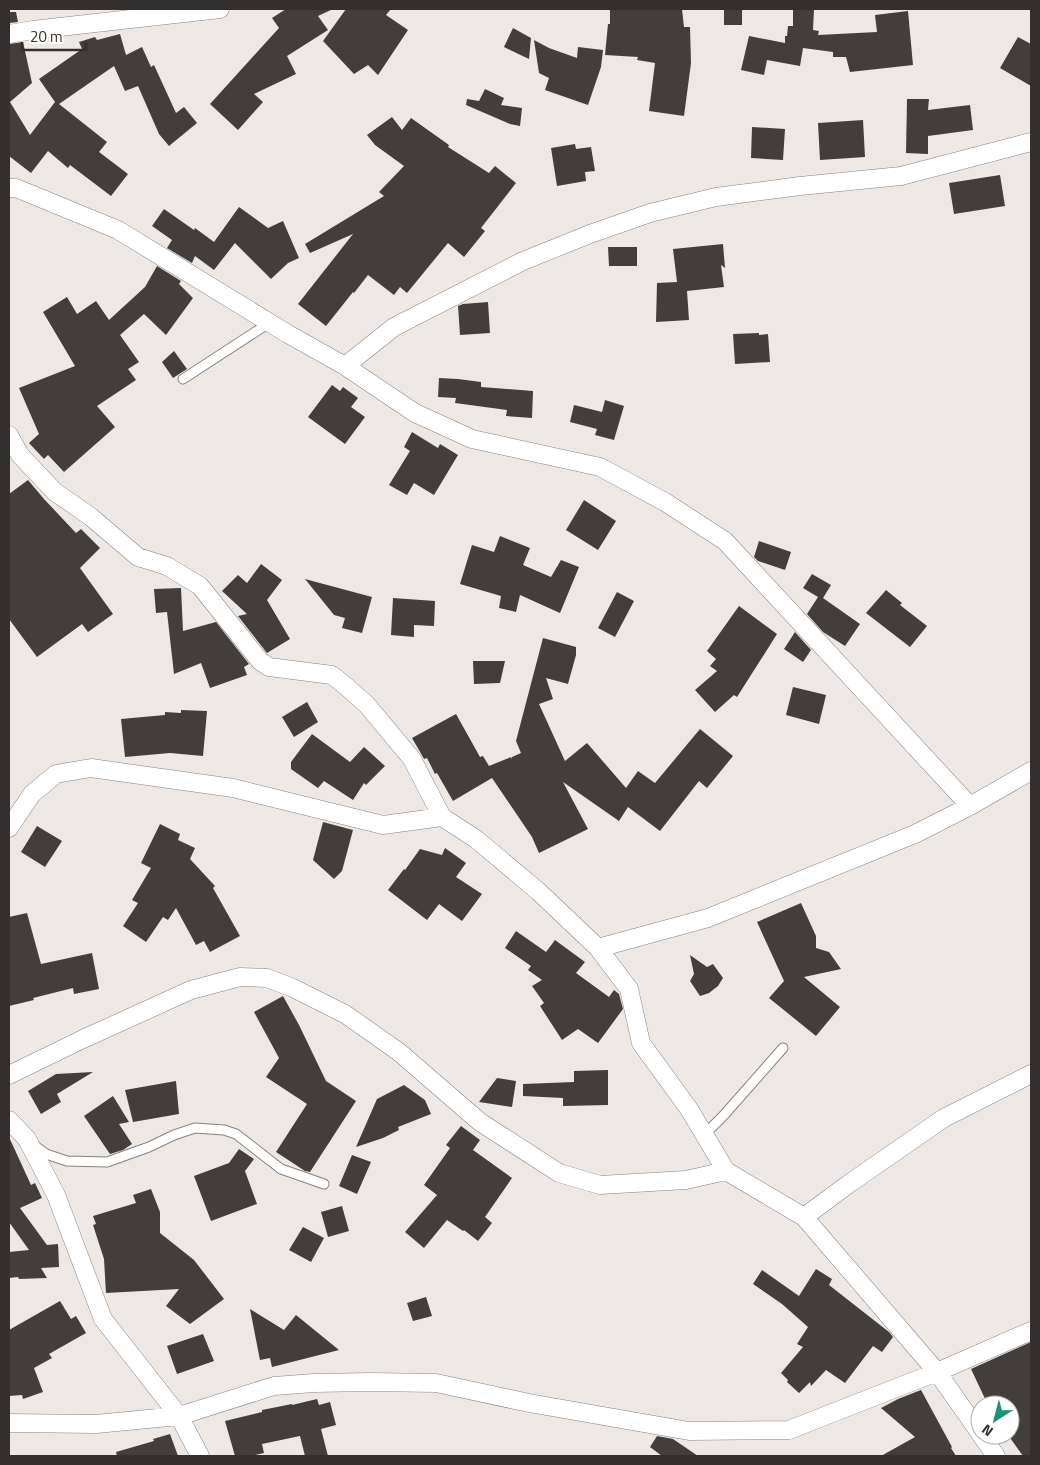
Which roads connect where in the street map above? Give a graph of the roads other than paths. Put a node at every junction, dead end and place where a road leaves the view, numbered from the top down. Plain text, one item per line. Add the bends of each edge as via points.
1 (220, 9) edge
2 (9, 34) edge
3 (1030, 146) edge
4 (9, 188) edge
5 (269, 323) junction
6 (344, 366) junction
7 (183, 380) dead end
8 (9, 435) edge
9 (1031, 771) edge
10 (970, 806) junction
11 (442, 818) junction
12 (9, 828) edge
13 (598, 948) junction
14 (783, 1048) dead end
15 (1031, 1074) edge
16 (9, 1075) edge
17 (9, 1120) edge
18 (704, 1135) junction
19 (27, 1139) junction
20 (726, 1171) junction
21 (324, 1184) dead end
22 (804, 1217) junction
23 (1031, 1331) edge
24 (937, 1372) junction
25 (178, 1416) junction
26 (970, 1418) edge
27 (9, 1423) edge
28 (988, 1445) edge
29 (200, 1456) edge
30 (996, 1456) edge

1 - 2 street
3 - 6 street via 901,176 716,197 650,213 523,261 394,327
4 - 5 street via 16,188 118,230
5 - 6 street
5 - 7 lane
6 - 10 street via 415,413 472,439 600,467 665,502 725,541
8 - 11 street via 20,455 55,492 91,517 138,557 167,566 200,586 260,661 269,667 332,675 348,688 367,705 412,759
9 - 10 street
10 - 13 street via 915,834 708,918
11 - 12 street via 383,825 233,788 91,768 56,774 32,794
11 - 13 street via 476,839
13 - 18 street via 629,989 640,1043 689,1109
14 - 18 lane
15 - 22 street via 944,1118
16 - 20 street via 191,990 240,977 267,978 345,1014 399,1052 480,1122 559,1173 600,1185 686,1180
17 - 19 street
18 - 20 street
19 - 21 lane via 46,1154 67,1160 107,1162 195,1128 224,1130 236,1134 281,1169
19 - 25 street via 56,1195 103,1319
20 - 22 street
22 - 24 street
23 - 24 street
24 - 25 street via 790,1430 690,1431 436,1383 342,1382 274,1386
24 - 26 street
25 - 27 street via 96,1424
25 - 29 street
28 - 30 street

